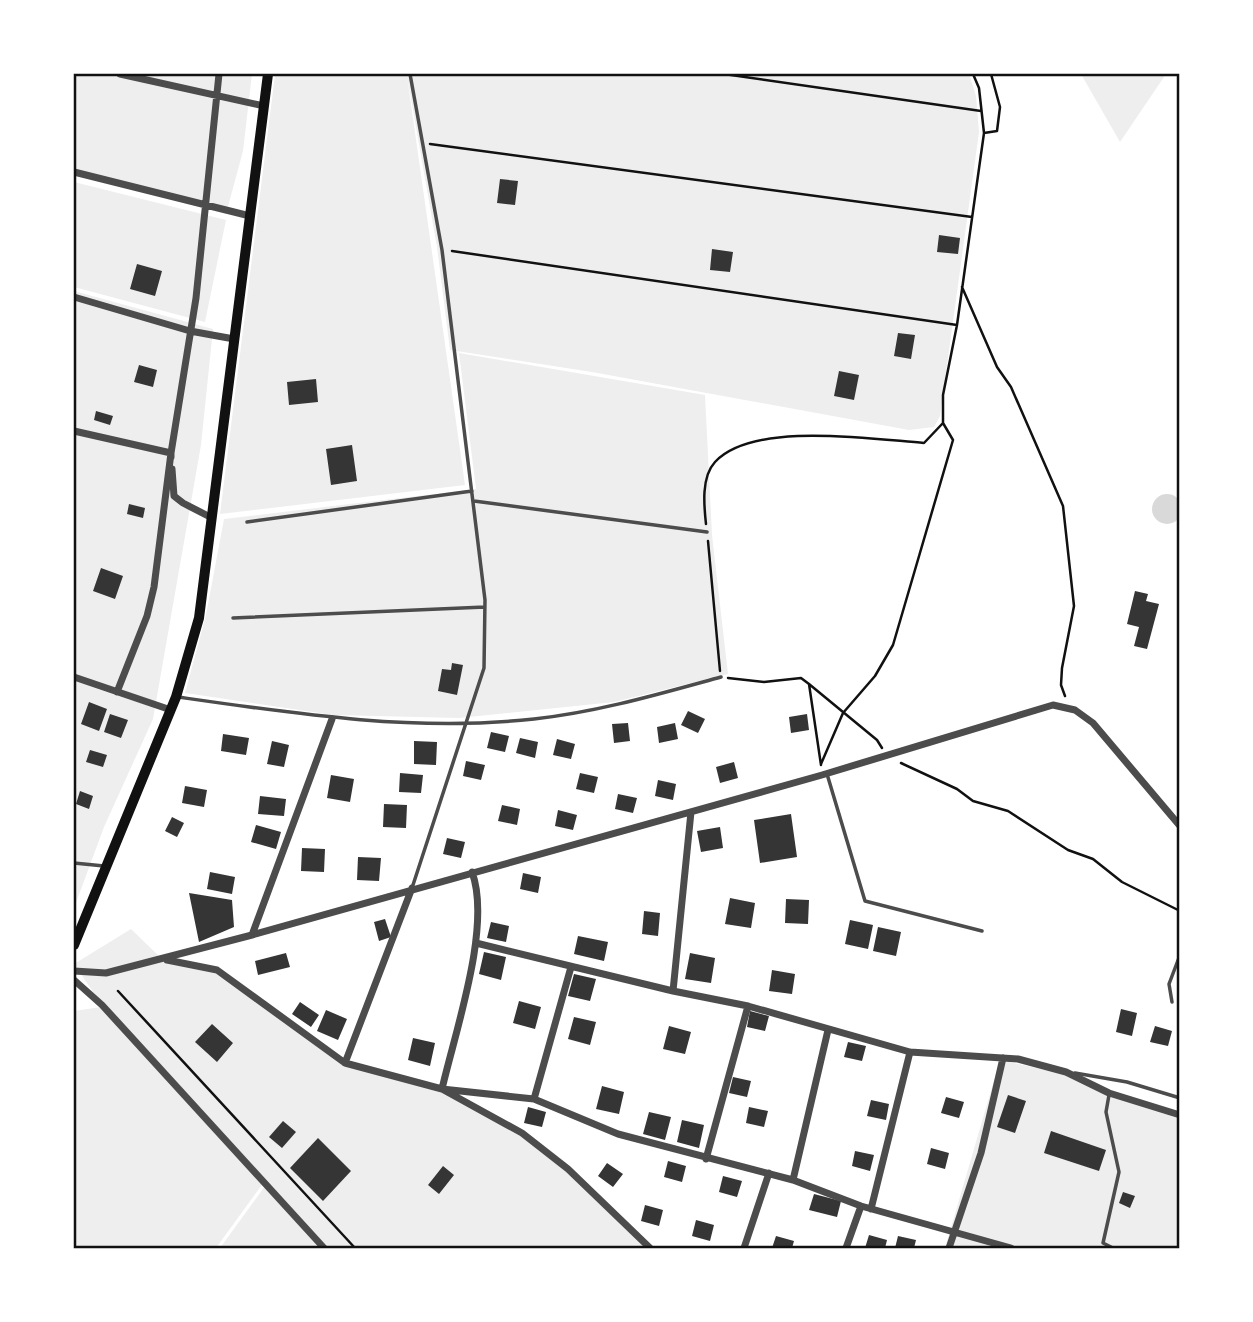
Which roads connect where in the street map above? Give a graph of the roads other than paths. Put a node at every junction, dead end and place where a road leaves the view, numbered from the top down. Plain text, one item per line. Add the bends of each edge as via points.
1 (120, 74) edge
2 (219, 74) edge
3 (268, 74) edge
4 (410, 74) edge
5 (219, 98) junction
6 (264, 106) junction
7 (74, 172) edge
8 (207, 203) junction
9 (250, 216) junction
10 (74, 297) edge
11 (190, 331) junction
12 (234, 339) junction
13 (74, 431) edge
14 (171, 453) junction
15 (472, 491) junction
16 (474, 501) junction
17 (212, 518) junction
18 (247, 522) dead end
19 (707, 532) road end
20 (485, 607) junction
21 (233, 618) dead end
22 (74, 677) edge
23 (721, 677) road end
24 (117, 692) junction
25 (176, 697) junction
26 (171, 710) junction
27 (332, 719) junction
28 (465, 722) junction
29 (825, 774) junction
30 (691, 812) junction
31 (1180, 825) edge
32 (74, 863) edge
33 (106, 866) junction
34 (472, 872) junction
35 (412, 888) junction
36 (982, 931) dead end
37 (251, 935) junction
38 (476, 943) junction
39 (74, 946) edge
40 (1180, 955) edge
41 (163, 959) junction
42 (571, 967) junction
43 (74, 971) edge
44 (74, 980) edge
45 (673, 991) junction
46 (1172, 1002) dead end
47 (748, 1006) junction
48 (828, 1030) junction
49 (910, 1052) junction
50 (1003, 1058) junction
51 (345, 1063) junction
52 (1066, 1072) junction
53 (442, 1089) junction
54 (1110, 1093) junction
55 (1180, 1098) edge
56 (534, 1099) junction
57 (1180, 1115) edge
58 (706, 1159) junction
59 (769, 1173) junction
60 (793, 1180) junction
61 (861, 1206) junction
62 (871, 1209) junction
63 (954, 1231) junction
64 (324, 1248) edge
65 (650, 1248) edge
66 (744, 1248) edge
67 (846, 1248) edge
68 (949, 1248) edge
69 (1011, 1248) edge
70 (1113, 1248) edge

1 - 5 street
2 - 5 street
3 - 6 main road
4 - 15 lane via 442,250
5 - 6 street
5 - 8 street
6 - 9 main road
7 - 8 street
8 - 9 street
8 - 11 street
9 - 12 main road
10 - 11 street
11 - 12 street
11 - 14 street
12 - 17 main road
13 - 14 street
14 - 17 street via 174,496
14 - 24 street via 154,587
15 - 16 lane
15 - 18 lane
16 - 19 lane
16 - 20 lane
17 - 25 main road via 200,618
20 - 21 lane
20 - 28 lane via 484,668
22 - 24 street
23 - 28 lane via 616,706 534,719
24 - 26 street
25 - 26 main road
25 - 27 lane
26 - 33 main road
27 - 28 lane
27 - 37 street
28 - 35 lane
29 - 30 street
29 - 31 street via 1053,705 1093,723
29 - 36 lane via 865,901
30 - 34 street
30 - 45 street
32 - 33 lane
33 - 39 main road
34 - 35 street
34 - 38 street via 479,891
35 - 37 street
35 - 51 street
37 - 41 street
38 - 42 street
38 - 53 street
40 - 46 lane via 1169,984
41 - 43 street via 106,973
41 - 51 street via 217,970
42 - 45 street
42 - 56 street
44 - 64 street
45 - 47 street
47 - 48 street
47 - 58 street
48 - 49 street
48 - 60 street
49 - 50 street
49 - 62 street
50 - 52 street
50 - 63 street via 981,1153
51 - 53 street
52 - 54 street
52 - 55 lane via 1127,1082
53 - 56 street
53 - 65 street via 522,1133 568,1168
54 - 57 street
54 - 70 lane via 1106,1112 1119,1172 1103,1244
56 - 58 street via 618,1134
58 - 59 street
59 - 60 street
59 - 66 street
60 - 61 street
61 - 62 street
61 - 67 street
62 - 63 street
63 - 68 street
63 - 69 street

